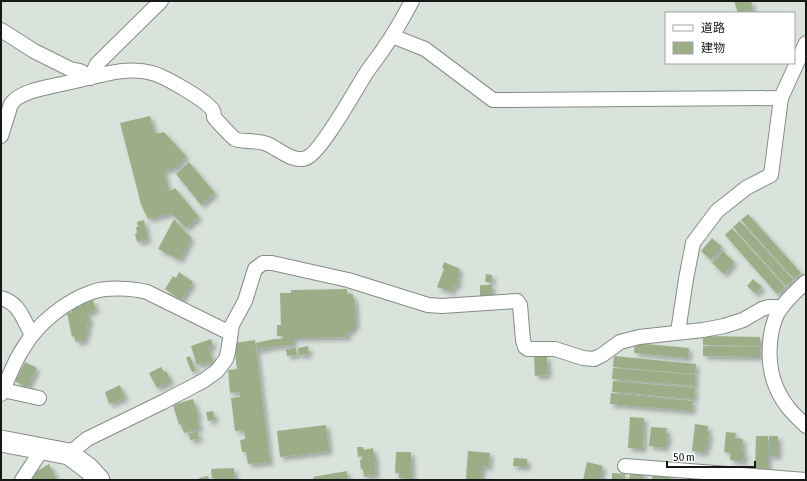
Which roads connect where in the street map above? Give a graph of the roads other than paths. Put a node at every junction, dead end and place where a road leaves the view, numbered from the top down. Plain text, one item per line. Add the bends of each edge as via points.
1 (161, 1) edge
2 (412, 1) edge
3 (1, 30) edge
4 (392, 36) junction
5 (806, 43) edge
6 (90, 78) junction
7 (781, 98) junction
8 (1, 136) edge
9 (806, 282) edge
10 (1, 298) edge
11 (782, 307) junction
12 (678, 332) junction
13 (230, 333) junction
14 (32, 335) junction
15 (2, 392) edge
16 (39, 398) dead end
17 (806, 426) edge
18 (1, 441) edge
19 (42, 448) junction
20 (69, 454) junction
21 (625, 466) dead end
22 (22, 480) edge
23 (98, 480) edge
24 (806, 480) edge

1 - 6 street via 97,64
2 - 4 street
3 - 6 street via 34,52 80,71
4 - 6 street via 322,142 311,156 301,159 260,142 233,138 219,124 213,111 201,100 159,75 121,70
4 - 7 street via 425,49 493,100
5 - 7 street
6 - 8 street via 21,95 11,104
7 - 12 street via 771,175 746,188 717,211 693,243
9 - 11 street
10 - 14 street via 20,311
11 - 12 street via 762,309 752,316 724,326
11 - 17 street via 773,323 769,364 772,378 787,406
12 - 13 street via 620,342 594,359 555,349 528,349 524,344 520,305 517,301 428,305 348,280 266,262 255,269 245,301
13 - 14 street via 150,293 132,289 92,292 59,310
13 - 20 street via 226,359 217,371 163,402 87,439
14 - 15 street via 19,354
15 - 16 street
18 - 19 main road
19 - 20 main road
19 - 22 street
20 - 23 main road via 89,469
21 - 24 street

